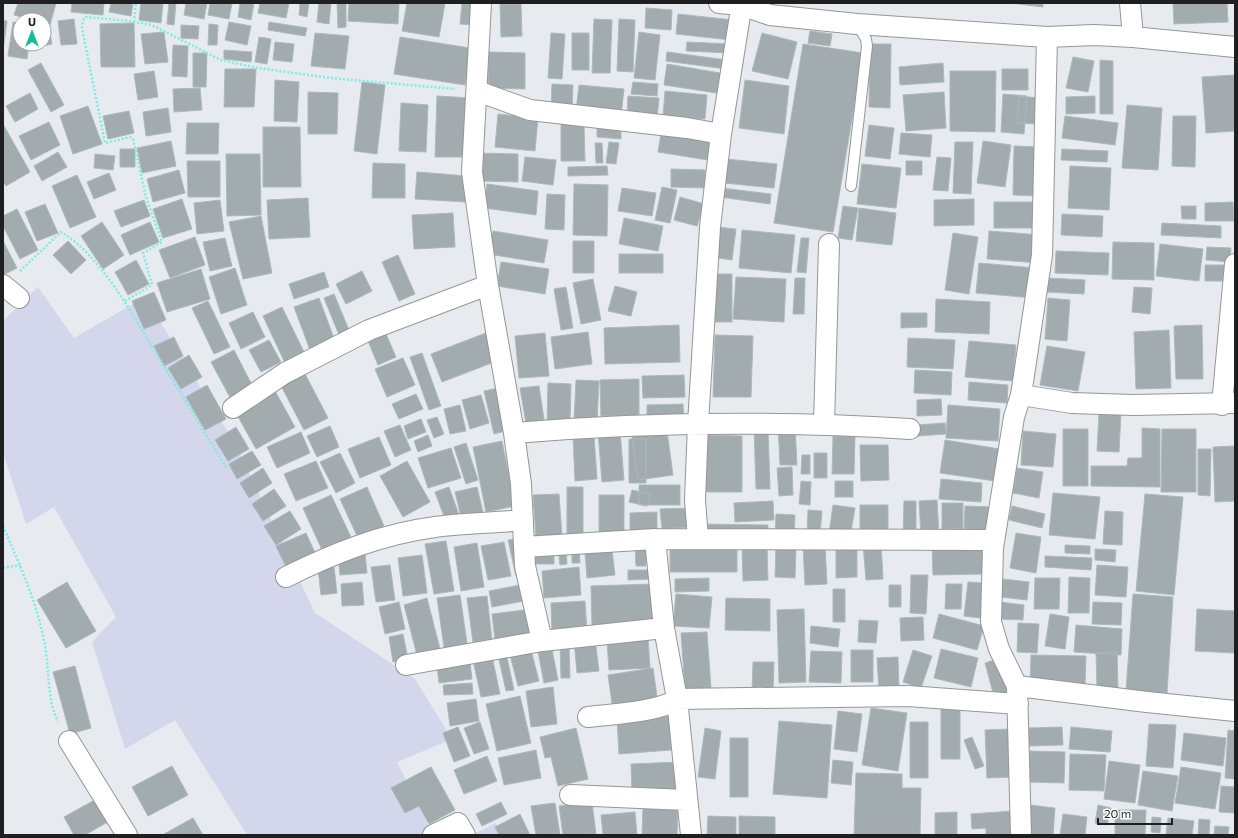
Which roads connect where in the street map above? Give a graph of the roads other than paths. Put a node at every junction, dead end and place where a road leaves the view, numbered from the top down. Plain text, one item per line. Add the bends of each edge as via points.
1 (481, 3) edge
2 (720, 3) edge
3 (1130, 3) edge
4 (741, 4) edge
5 (857, 24) junction
6 (1047, 37) junction
7 (1134, 37) junction
8 (1235, 47) edge
9 (477, 92) junction
10 (720, 134) junction
11 (851, 186) dead end
12 (829, 244) dead end
13 (1235, 264) edge
14 (488, 285) junction
15 (3, 286) edge
16 (19, 298) dead end
17 (1021, 395) junction
18 (1229, 404) edge
19 (233, 408) dead end
20 (698, 424) junction
21 (824, 424) junction
22 (910, 429) dead end
23 (514, 433) junction
24 (523, 520) junction
25 (655, 539) junction
26 (698, 540) junction
27 (994, 540) junction
28 (524, 547) junction
29 (286, 577) dead end
30 (664, 628) junction
31 (542, 641) junction
32 (406, 666) dead end
33 (1018, 694) junction
34 (677, 699) junction
35 (1235, 711) edge
36 (588, 717) dead end
37 (69, 741) road end
38 (570, 795) dead end
39 (686, 800) junction
40 (127, 835) edge
41 (433, 835) edge
42 (465, 835) edge
43 (691, 835) edge
44 (1021, 835) edge

1 - 9 street
2 - 4 street
3 - 7 street
4 - 5 street via 770,15
4 - 10 street
5 - 6 street
5 - 11 lane via 867,46
6 - 7 street
6 - 17 street via 1042,255
7 - 8 street
9 - 10 street via 530,110
9 - 14 street via 472,172
10 - 20 street via 710,227
12 - 21 street
13 - 18 street
14 - 19 street via 369,330 285,373
14 - 23 street
15 - 16 street
17 - 18 street via 1072,403
17 - 27 street via 1014,417
20 - 21 street
20 - 23 street via 607,426
20 - 26 street via 695,500
21 - 22 street
23 - 24 street
24 - 28 street
24 - 29 street via 436,526 384,537 340,552
25 - 26 street
25 - 28 street
25 - 30 street
26 - 27 street
27 - 33 street via 991,622
28 - 31 street
30 - 31 street
30 - 34 street
31 - 32 street
33 - 34 street via 978,699 908,696
33 - 35 street via 1147,702
33 - 44 street
34 - 36 street via 658,707
34 - 39 street
37 - 40 street
38 - 39 street
39 - 43 street
41 - 42 street via 458,823

